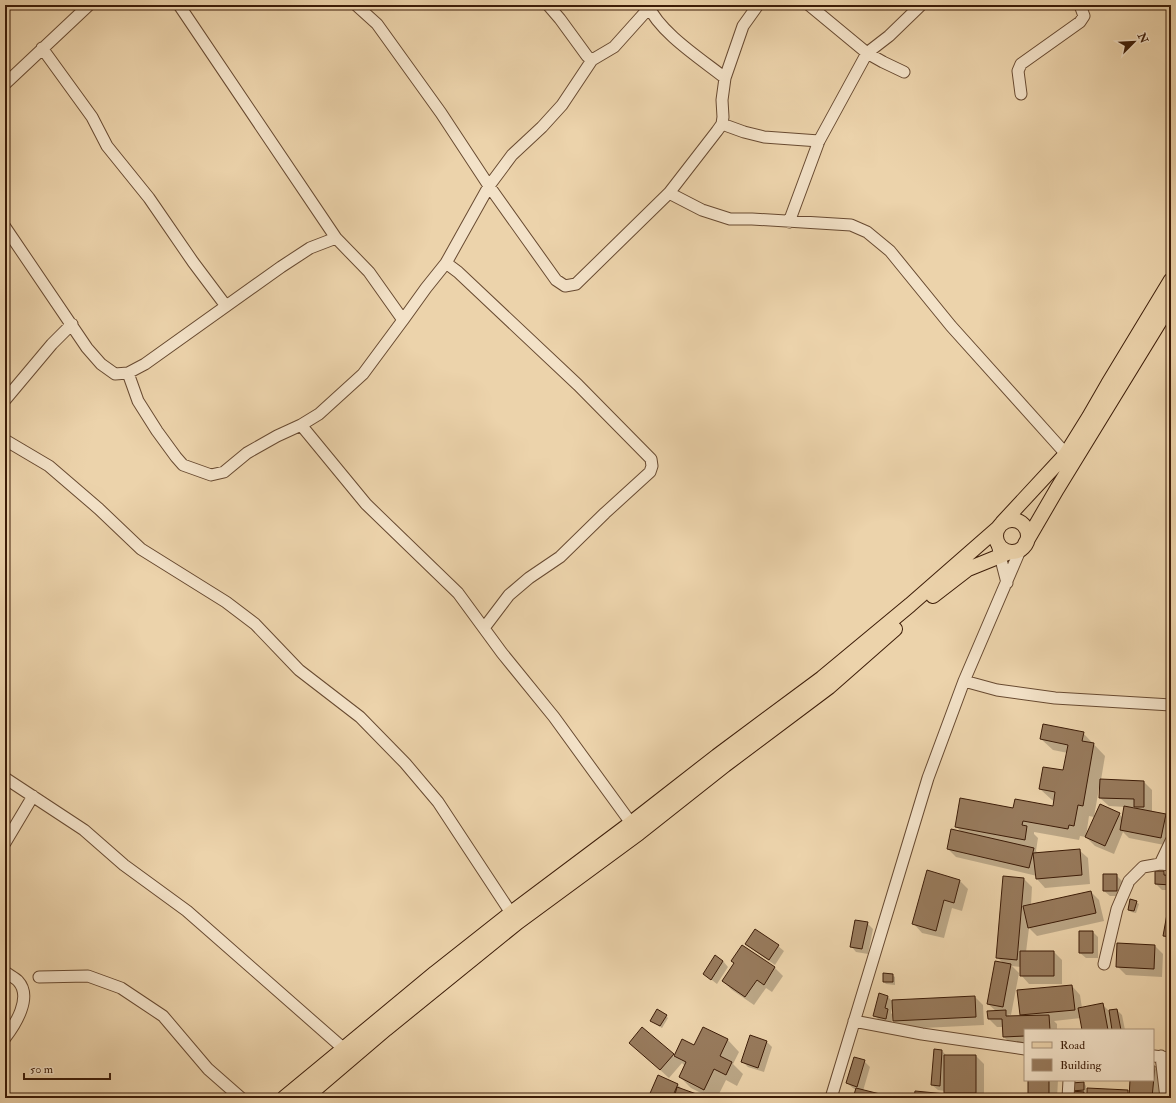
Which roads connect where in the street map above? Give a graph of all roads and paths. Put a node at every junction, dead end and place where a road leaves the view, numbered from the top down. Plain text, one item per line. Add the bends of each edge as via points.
1 (89, 5) edge
2 (179, 5) edge
3 (356, 5) edge
4 (548, 5) edge
5 (758, 5) edge
6 (809, 5) edge
7 (921, 5) edge
8 (1080, 5) edge
9 (649, 7) edge
10 (42, 48) junction
11 (867, 53) junction
12 (592, 60) junction
13 (904, 72) dead end
14 (724, 78) junction
15 (5, 84) edge
16 (1021, 94) dead end
17 (722, 124) junction
18 (819, 141) junction
19 (489, 186) junction
20 (669, 193) junction
21 (789, 222) junction
22 (5, 227) edge
23 (336, 238) junction
24 (446, 263) junction
25 (1171, 280) edge
26 (1171, 303) edge
27 (226, 306) junction
28 (403, 320) junction
29 (72, 324) junction
30 (128, 373) junction
31 (5, 400) edge
32 (302, 425) junction
33 (5, 440) edge
34 (1066, 454) junction
35 (999, 530) junction
36 (1014, 550) junction
37 (1007, 583) junction
38 (484, 628) junction
39 (964, 680) junction
40 (1171, 705) edge
41 (5, 778) edge
42 (33, 796) junction
43 (631, 823) junction
44 (1171, 841) edge
45 (5, 843) edge
46 (1166, 865) edge
47 (511, 913) junction
48 (1104, 964) dead end
49 (5, 972) edge
50 (38, 978) dead end
51 (854, 1021) junction
52 (5, 1038) edge
53 (344, 1049) junction
54 (1024, 1049) edge
55 (1162, 1057) edge
56 (1069, 1081) edge
57 (241, 1098) edge
58 (284, 1098) edge
59 (305, 1098) edge
60 (831, 1098) edge
61 (1068, 1098) edge
62 (1166, 1098) edge

1 - 10 street
2 - 23 street
3 - 19 street via 377,24 441,113
4 - 12 street
5 - 14 street via 744,26
6 - 11 street
7 - 11 street
8 - 16 street via 1084,16 1080,22 1021,64 1018,71
9 - 12 street via 614,47
9 - 14 street via 658,23
10 - 15 street
10 - 27 street via 92,117 107,146 149,198
11 - 13 street
11 - 18 street
12 - 19 street via 562,105 512,155
14 - 17 street
17 - 18 street via 764,137
17 - 20 street
18 - 21 street
19 - 20 street via 556,280 565,286 576,284
19 - 24 street
20 - 21 street via 702,210 730,219
21 - 34 street via 851,225 867,232 890,251 951,326
22 - 29 street
23 - 27 street via 310,248
23 - 28 street via 369,272
24 - 28 street
24 - 38 street via 578,385 651,459 652,466 650,472 560,557 509,595
25 - 34 main road
26 - 36 main road via 1057,489
27 - 30 street
28 - 32 street via 363,374 319,414
29 - 30 street via 101,364 115,374
29 - 31 street
30 - 32 street via 138,400 182,465 211,475 224,472 247,453
32 - 38 street via 366,504 458,592
33 - 47 street via 49,466 141,549 226,602 255,624 299,670 360,717 405,763 438,802
34 - 35 main road
35 - 36 main road via 999,546 1004,550
35 - 36 main road via 1007,520 1019,522 1024,526 1027,538
35 - 43 main road via 822,678
36 - 37 street
36 - 37 street
36 - 59 main road via 968,569 938,592 829,687 518,922
37 - 39 street
38 - 43 street via 554,717
39 - 40 street via 997,690 1055,698
39 - 51 street via 928,778
41 - 42 street
42 - 45 street
42 - 53 street via 84,830 124,865 187,911
43 - 47 main road
44 - 46 street
46 - 48 street via 1143,866 1129,880 1117,909
47 - 53 main road
49 - 52 street via 18,981 23,991 22,1008 16,1023
50 - 57 street via 88,976 121,988 163,1016 208,1068
51 - 54 street via 987,1045
51 - 60 street
53 - 58 main road
55 - 62 street
56 - 61 street

